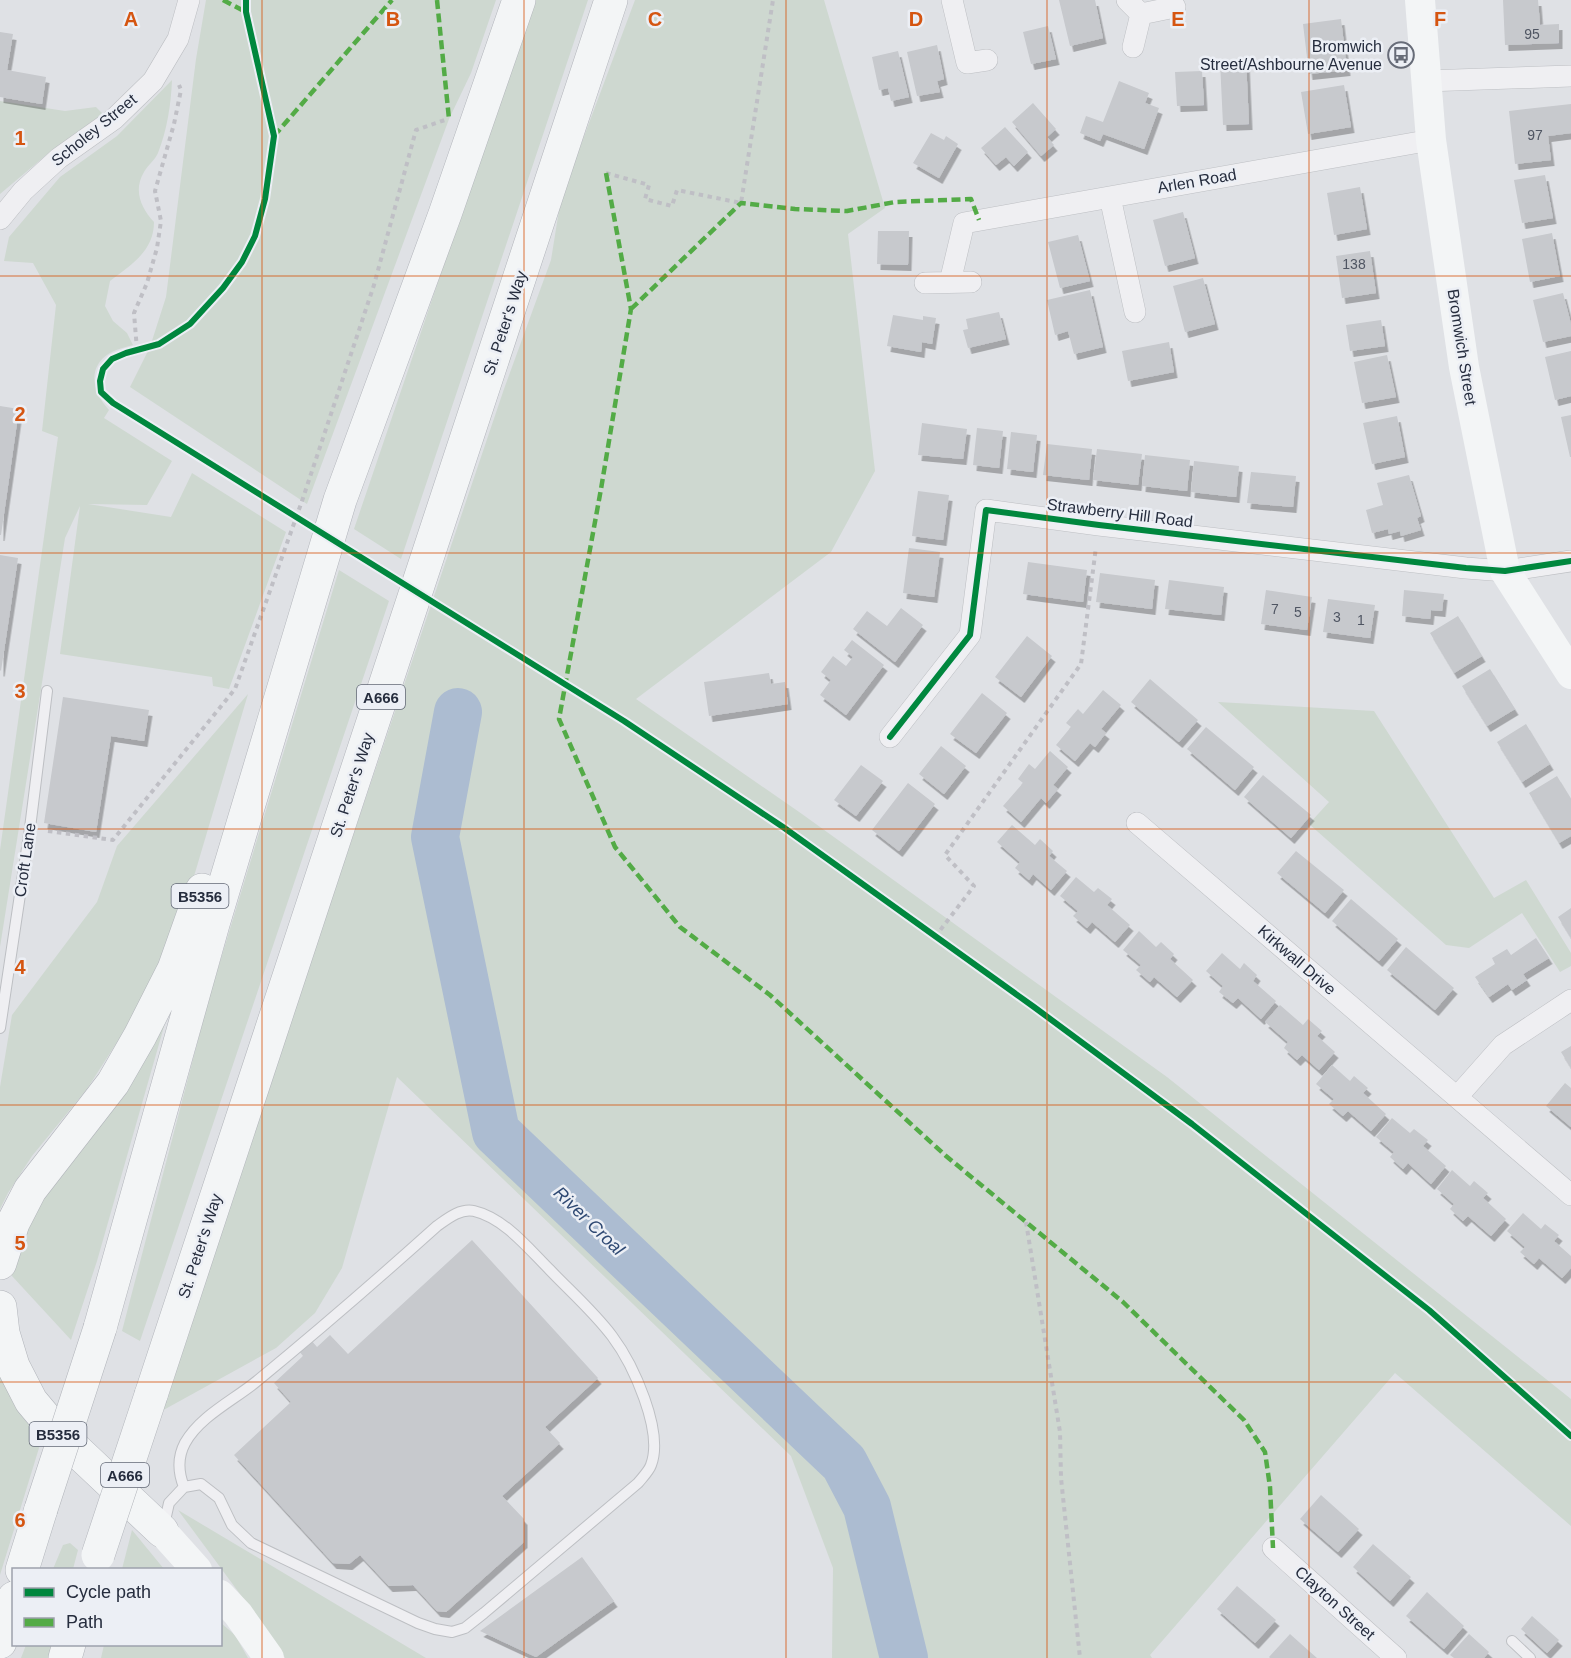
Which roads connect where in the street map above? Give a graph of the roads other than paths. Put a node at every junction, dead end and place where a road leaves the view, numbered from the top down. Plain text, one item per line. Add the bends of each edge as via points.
1 (189, 0) edge
2 (519, 0) edge
3 (611, 0) edge
4 (952, 0) edge
5 (1420, 0) edge
6 (1134, 7) edge
7 (1174, 7) dead end
8 (1133, 47) dead end
9 (987, 60) dead end
10 (1571, 76) edge
11 (1426, 81) junction
12 (1431, 140) junction
13 (1110, 197) junction
14 (0, 219) edge
15 (950, 282) junction
16 (971, 282) dead end
17 (925, 283) dead end
18 (1135, 312) dead end
19 (340, 500) junction
20 (1571, 561) edge
21 (1505, 571) junction
22 (1571, 674) edge
23 (47, 691) dead end
24 (890, 737) dead end
25 (1137, 823) dead end
26 (1571, 1000) edge
27 (0, 1028) edge
28 (1457, 1097) junction
29 (1571, 1195) edge
30 (0, 1263) edge
31 (0, 1307) edge
32 (184, 1486) junction
33 (162, 1531) junction
34 (1273, 1548) dead end
35 (96, 1562) edge
36 (22, 1568) edge
37 (196, 1568) edge
38 (222, 1597) edge
39 (12, 1604) edge
40 (1512, 1641) dead end
41 (0, 1642) edge
42 (269, 1658) edge
43 (1396, 1658) edge
44 (1530, 1658) edge

1 - 14 street, Scholey Street via 178,39 153,81 114,118 22,191
2 - 19 highway
3 - 35 highway, St. Peter's Way / A666, bridge
4 - 9 street via 967,63
5 - 11 street, Bromwich Street
6 - 7 street
6 - 8 street
10 - 11 street
11 - 12 street, Bromwich Street
12 - 13 street, Arlen Road
12 - 21 street, Bromwich Street via 1464,367
13 - 15 street, Arlen Road via 964,223
13 - 18 street
15 - 16 street
15 - 17 street
19 - 30 highway, B5356 via 174,969 112,1083 30,1190 13,1223
19 - 36 highway, bridge via 213,924 100,1328
20 - 21 street, Strawberry Hill Road
21 - 22 street, Bromwich Street
21 - 24 street, Strawberry Hill Road via 986,510 970,635
23 - 27 lane, Croft Lane
25 - 28 street, Kirkwall Drive
26 - 28 street via 1503,1045
28 - 29 street, Kirkwall Drive
31 - 33 highway, B5356 via 10,1355 31,1401 57,1432
32 - 32 lane via 201,1484 219,1498 232,1525 251,1544 418,1623 452,1632 465,1628 484,1613 638,1483 651,1466 655,1440 649,1410 613,1337 497,1220 471,1210 452,1215 437,1226 256,1382 198,1426 185,1443 179,1460
32 - 33 lane via 169,1503
33 - 37 street
34 - 43 street, Clayton Street
38 - 42 street
39 - 41 highway
40 - 44 lane

